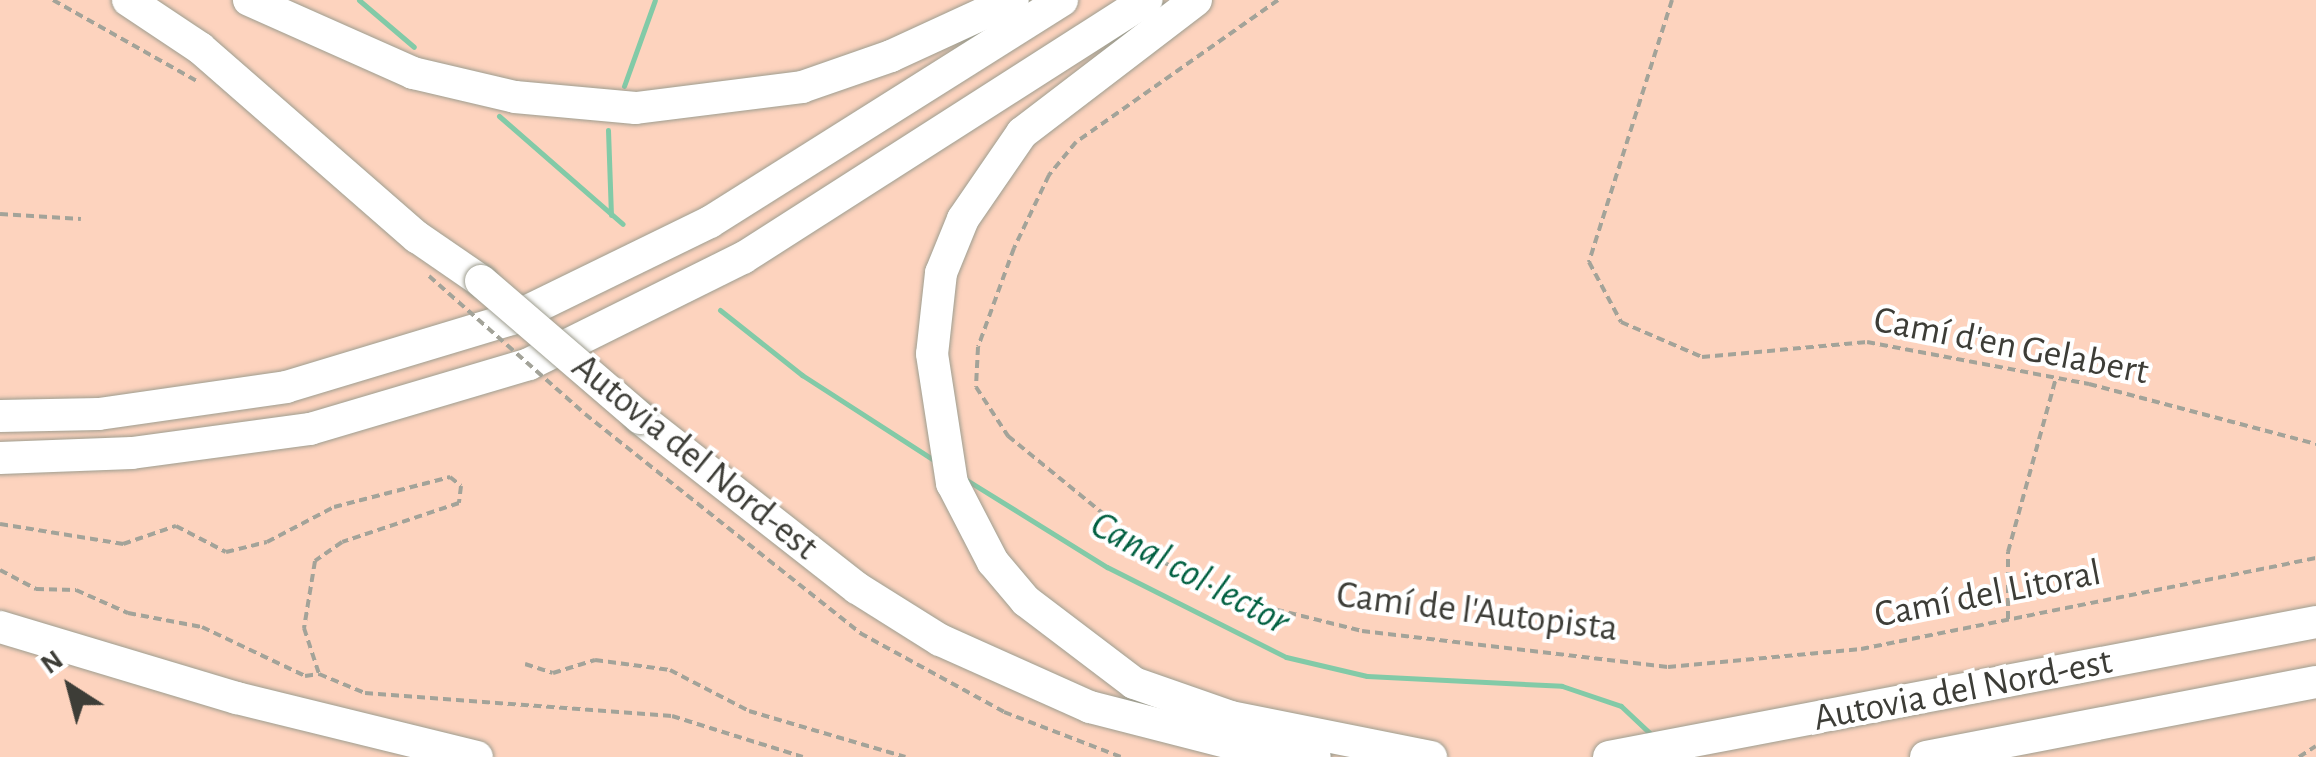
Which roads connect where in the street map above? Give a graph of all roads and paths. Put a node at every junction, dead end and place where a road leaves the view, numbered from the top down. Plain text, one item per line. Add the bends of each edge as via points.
1 (53, 0) edge
2 (128, 0) edge
3 (164, 0) edge
4 (249, 0) edge
5 (1013, 0) edge
6 (1062, 0) edge
7 (1146, 0) edge
8 (1196, 0) edge
9 (1278, 0) edge
10 (1672, 0) edge
11 (204, 86) dead end
12 (0, 214) edge
13 (81, 219) dead end
14 (415, 264) dead end
15 (481, 281) junction
16 (2056, 378) junction
17 (585, 414) dead end
18 (0, 416) edge
19 (310, 429) junction
20 (2316, 444) edge
21 (0, 458) edge
22 (0, 478) edge
23 (0, 524) edge
24 (2316, 558) edge
25 (0, 570) edge
26 (2008, 620) junction
27 (2316, 622) edge
28 (0, 627) edge
29 (525, 664) dead end
30 (1668, 667) joint
31 (320, 674) junction
32 (2316, 682) edge
33 (2316, 746) edge
34 (1092, 748) dead end
35 (477, 757) edge
36 (803, 757) edge
37 (905, 757) edge
38 (1092, 757) edge
39 (1315, 757) edge
40 (1431, 757) edge
41 (1609, 757) edge
42 (1926, 757) edge
43 (2299, 757) edge

1 - 11 path
2 - 15 highway via 200,48 417,237
3 - 15 highway, Autovia del Nord-est via 291,98 434,227
4 - 5 highway via 413,73 515,97 636,108 802,86 892,56
6 - 18 highway via 710,222 625,268 465,336 286,386 99,414
7 - 19 highway via 743,258 656,304 500,374
8 - 40 highway via 1058,101 974,198 936,299 938,422 970,523 1026,602 1134,683 1231,717
9 - 30 path, Camí de l'Autopista via 1112,114 1049,174 997,287 978,347 976,387 1008,436 1078,497 1162,562 1238,600 1362,631
10 - 16 path, Camí d'en Gelabert via 1588,262 1621,322 1702,357 1868,342
12 - 13 path
14 - 17 path, bridge
15 - 39 highway, Autovia del Nord-est, bridge via 841,577 940,640 1090,707 1257,750
16 - 20 path, Camí d'en Gelabert
16 - 26 path via 2008,552
19 - 21 highway via 132,453
19 - 22 highway via 187,466
23 - 31 path via 123,544 176,526 226,552 267,542 334,508 450,477 461,486 458,502 342,542 315,560 305,583 304,628
24 - 26 path, Camí del Litoral
25 - 31 path via 36,589 76,590 128,612 202,627 306,676
26 - 30 path, Camí del Litoral via 1860,649
27 - 41 highway, Autovia del Nord-est
28 - 35 highway via 238,698
29 - 37 path via 553,673 595,660 670,670 749,712
31 - 36 path via 365,693 672,716
32 - 42 highway, Autovia del Nord-est
33 - 43 path
34 - 38 path

